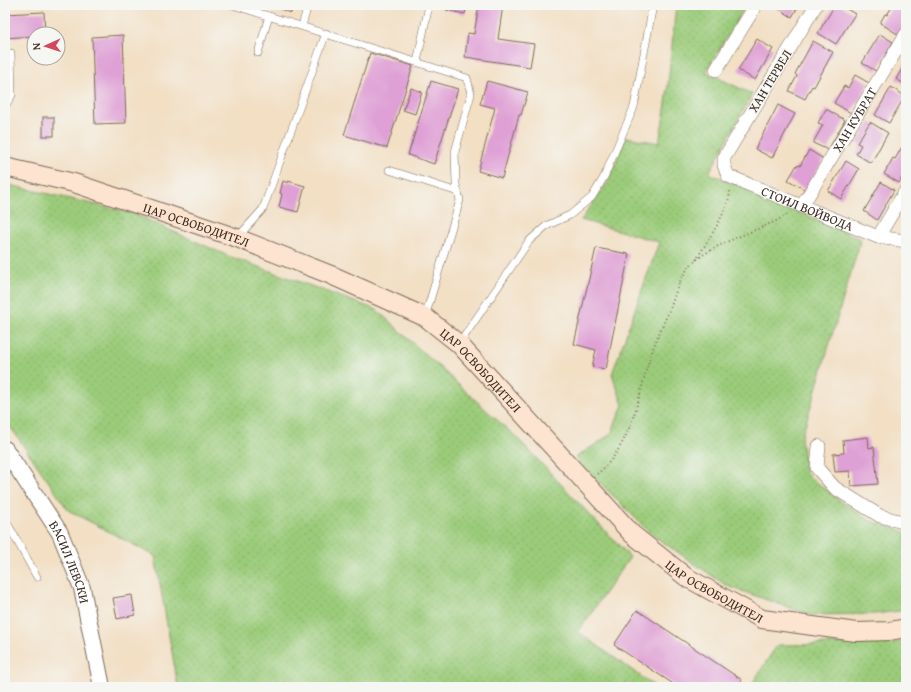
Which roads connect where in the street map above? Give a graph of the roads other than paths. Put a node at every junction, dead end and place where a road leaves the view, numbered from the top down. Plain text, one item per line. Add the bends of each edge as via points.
1 (234, 5) edge
2 (308, 5) edge
3 (428, 5) edge
4 (653, 5) edge
5 (756, 5) edge
6 (816, 5) edge
7 (268, 16) junction
8 (302, 26) junction
9 (326, 33) junction
10 (906, 34) edge
11 (11, 53) dead end
12 (258, 53) dead end
13 (417, 62) junction
14 (716, 70) dead end
15 (5, 106) edge
16 (5, 167) edge
17 (388, 170) dead end
18 (728, 176) joint
19 (906, 190) edge
20 (458, 192) junction
21 (802, 206) junction
22 (878, 237) junction
23 (237, 238) junction
24 (906, 241) edge
25 (425, 317) junction
26 (459, 344) junction
27 (819, 446) dead end
28 (5, 449) edge
29 (5, 519) edge
30 (906, 523) edge
31 (37, 577) dead end
32 (906, 628) edge
33 (102, 687) edge

1 - 7 lane
2 - 8 lane
3 - 13 lane
4 - 26 lane via 634,107 604,177 592,197 570,215 546,226 529,241
5 - 14 street
6 - 18 street, ХАН ТЕРВЕЛ via 724,158
7 - 8 lane
7 - 12 lane
8 - 9 lane
9 - 13 lane
9 - 23 lane via 263,209
10 - 21 street, ХАН КУБРАТ
11 - 15 lane via 12,95
13 - 20 lane via 467,78 471,94 455,152
16 - 23 main road, ЦАР ОСВОБОДИТЕЛ via 74,183
17 - 20 lane
18 - 21 street, СТОИЛ ВОЙВОДА
19 - 22 street
20 - 25 lane via 460,200
21 - 22 street, СТОИЛ ВОЙВОДА
22 - 24 street, СТОИЛ ВОЙВОДА
23 - 25 main road, ЦАР ОСВОБОДИТЕЛ
25 - 26 main road, ЦАР ОСВОБОДИТЕЛ
26 - 32 main road, ЦАР ОСВОБОДИТЕЛ via 632,534 686,577 762,619 856,632
27 - 30 street via 817,468 835,488 880,516
28 - 33 street, ВАСИЛ ЛЕВСКИ via 60,533 80,581
29 - 31 lane

